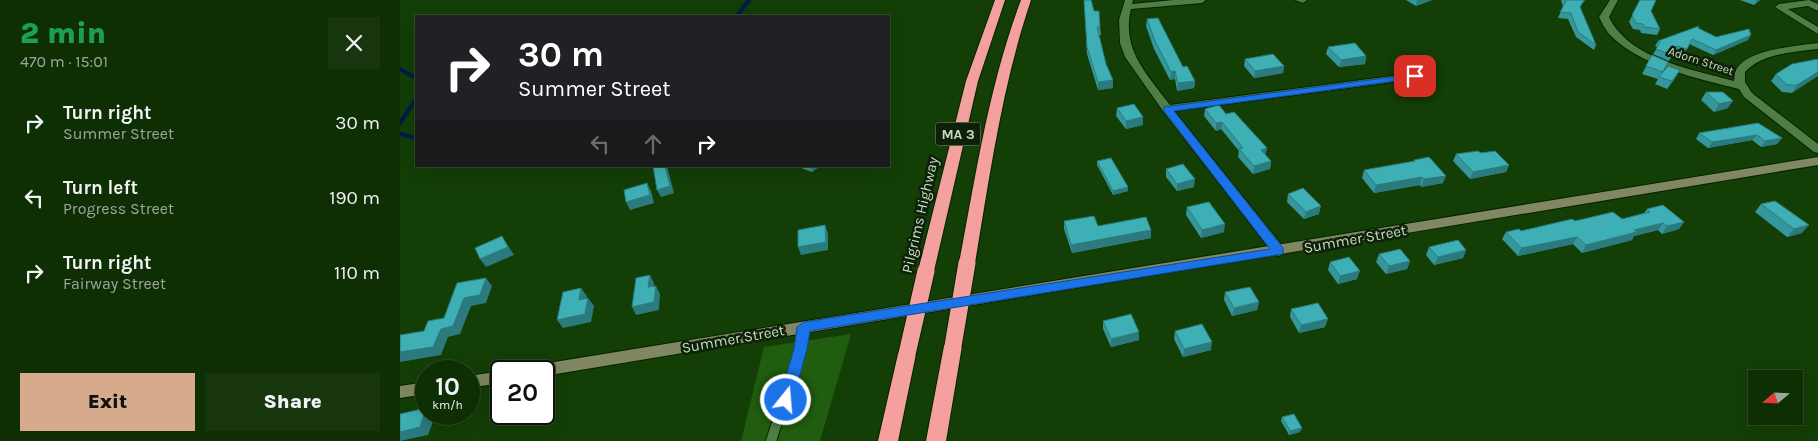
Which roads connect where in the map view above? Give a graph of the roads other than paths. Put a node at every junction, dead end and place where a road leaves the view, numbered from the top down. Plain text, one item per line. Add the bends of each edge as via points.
1 (1000, 0) edge
2 (1026, 0) edge
3 (1202, 0) edge
4 (1614, 0) edge
5 (1128, 4) edge
6 (1818, 8) edge
7 (1818, 31) edge
8 (1818, 46) edge
9 (1415, 76) dead end
10 (1739, 86) junction
11 (1167, 109) junction
12 (1818, 150) edge
13 (1818, 162) edge
14 (1279, 251) junction
15 (804, 327) junction
16 (555, 368) edge
17 (415, 390) edge
18 (400, 392) edge
19 (772, 441) edge
20 (888, 441) edge
21 (936, 441) edge

1 - 20 highway, Pilgrims Highway / MA 3, bridge via 972,81
2 - 21 highway, MA 3, bridge via 1000,88
3 - 5 street
4 - 10 street, Adorn Street via 1604,17 1606,27 1614,37 1657,60
5 - 11 street via 1124,28 1130,58
6 - 7 street via 1809,3 1779,7
8 - 10 street via 1750,61 1739,74
9 - 11 street
10 - 12 street
11 - 14 street
13 - 14 street, Summer Street
14 - 15 street, Summer Street
15 - 16 street, Summer Street
15 - 19 lane via 796,366
17 - 18 street

